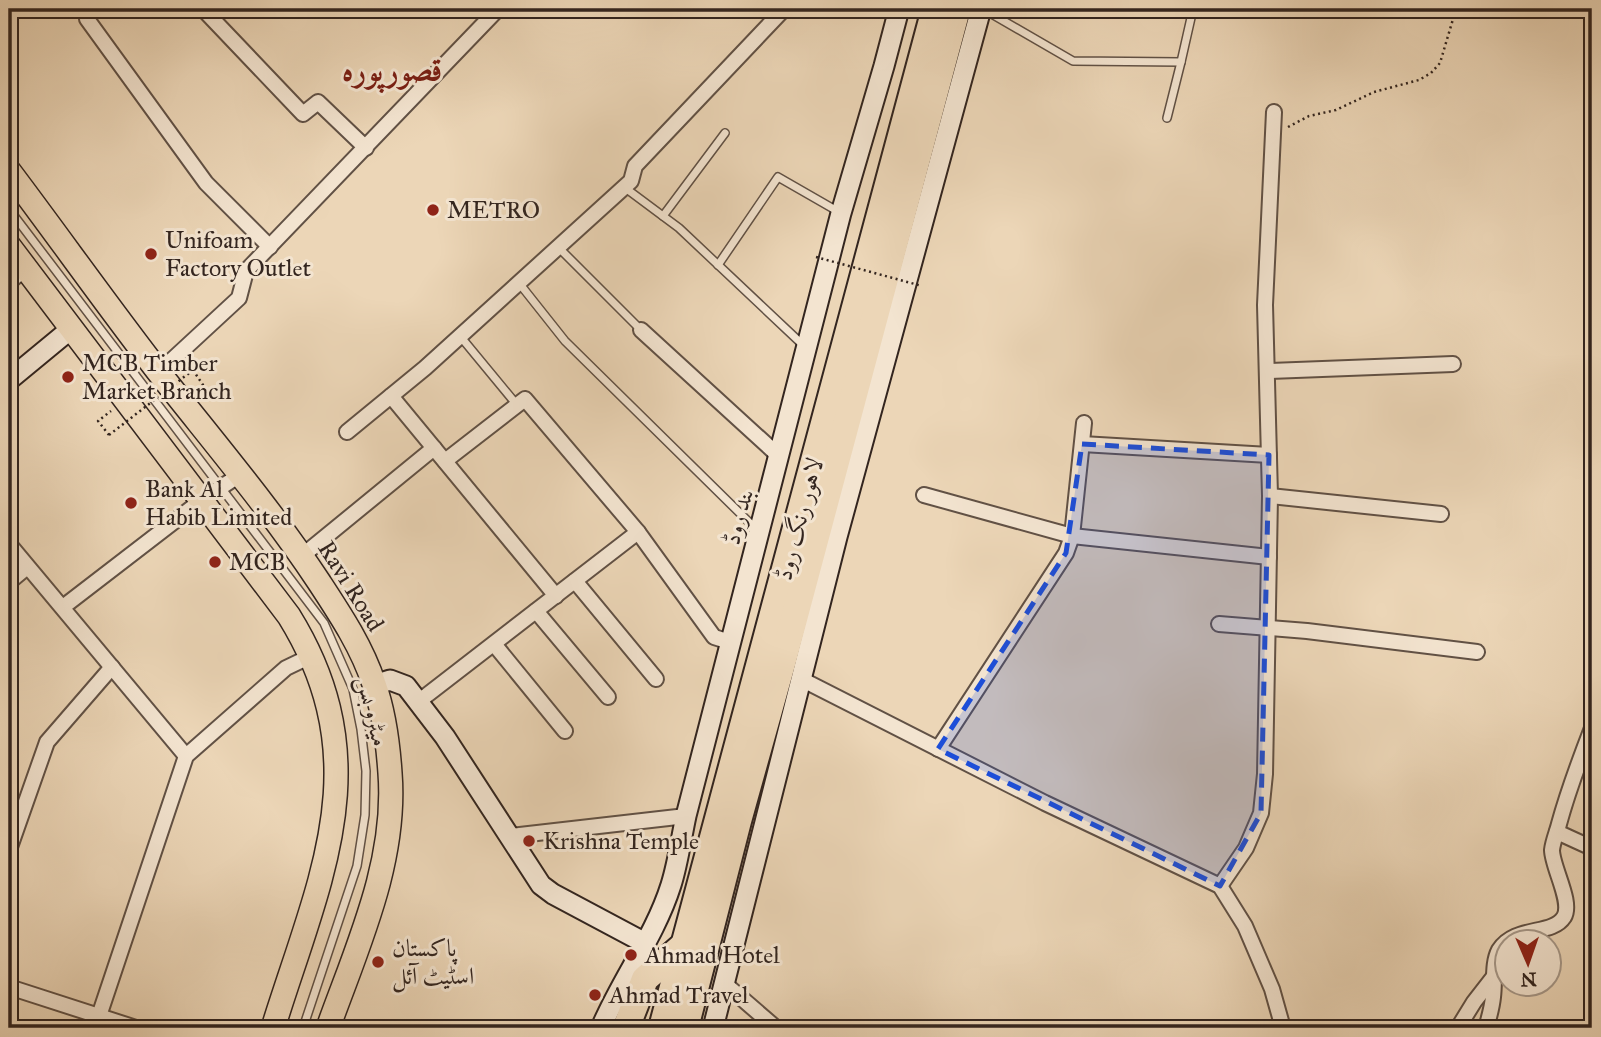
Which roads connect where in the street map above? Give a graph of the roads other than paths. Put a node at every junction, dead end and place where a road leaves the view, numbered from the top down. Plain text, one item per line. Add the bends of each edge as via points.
1 (203, 9) edge
2 (498, 9) edge
3 (783, 9) edge
4 (899, 9) edge
5 (934, 9) edge
6 (957, 9) edge
7 (982, 9) edge
8 (1193, 9) edge
9 (87, 19) dead end
10 (1181, 62) junction
11 (1273, 112) dead end
12 (1167, 118) dead end
13 (725, 133) dead end
14 (366, 148) junction
15 (9, 171) edge
16 (624, 187) junction
17 (9, 209) edge
18 (841, 213) junction
19 (663, 216) junction
20 (9, 246) edge
21 (270, 247) junction
22 (558, 247) junction
23 (718, 265) junction
24 (17, 275) edge
25 (519, 283) junction
26 (72, 327) junction
27 (641, 330) joint
28 (460, 336) junction
29 (806, 348) junction
30 (1453, 364) dead end
31 (1267, 371) junction
32 (159, 372) junction
33 (9, 380) edge
34 (391, 396) junction
35 (517, 405) junction
36 (1084, 423) dead end
37 (347, 432) dead end
38 (1082, 444) junction
39 (434, 448) junction
40 (1269, 455) junction
41 (780, 457) junction
42 (444, 461) junction
43 (241, 474) junction
44 (212, 494) junction
45 (924, 495) dead end
46 (1270, 496) junction
47 (1441, 514) dead end
48 (638, 532) junction
49 (759, 532) junction
50 (1072, 536) junction
51 (9, 544) edge
52 (302, 556) junction
53 (1269, 557) junction
54 (27, 567) junction
55 (575, 581) junction
56 (9, 582) edge
57 (556, 596) junction
58 (63, 607) junction
59 (536, 611) junction
60 (1219, 624) dead end
61 (1268, 627) junction
62 (730, 642) junction
63 (494, 644) junction
64 (1477, 652) dead end
65 (311, 656) junction
66 (112, 667) junction
67 (656, 679) dead end
68 (801, 679) junction
69 (374, 685) junction
70 (608, 697) dead end
71 (418, 702) junction
72 (1592, 728) edge
73 (565, 731) dead end
74 (938, 749) junction
75 (186, 756) junction
76 (686, 816) junction
77 (1557, 832) junction
78 (511, 836) junction
79 (1592, 848) edge
80 (9, 850) edge
81 (1220, 886) junction
82 (1541, 928) edge
83 (645, 943) junction
84 (684, 945) junction
85 (1492, 979) edge
86 (724, 983) junction
87 (9, 987) edge
88 (1493, 998) edge
89 (97, 1022) edge
90 (136, 1028) edge
91 (273, 1028) edge
92 (303, 1028) edge
93 (328, 1028) edge
94 (601, 1028) edge
95 (626, 1028) edge
96 (662, 1028) edge
97 (685, 1028) edge
98 (713, 1028) edge
99 (776, 1028) edge
100 (1283, 1028) edge
101 (1458, 1028) edge
102 (1486, 1028) edge

1 - 14 street via 303,114 318,102
2 - 14 street
3 - 16 street via 635,166
4 - 18 main road, بند روڈ
5 - 84 highway, لاہور رنگ روڈ
6 - 97 highway, لاہور رنگ روڈ
7 - 10 lane via 1073,61
7 - 68 main road
8 - 10 lane
9 - 21 street via 205,183
10 - 12 lane
11 - 31 street via 1265,305
13 - 19 lane
14 - 21 street
15 - 32 main road, Ravi Road
16 - 19 lane
16 - 22 street
17 - 44 lane, میٹرو بس
18 - 23 lane via 778,177
18 - 29 main road, بند روڈ
19 - 23 lane
20 - 24 main road
21 - 32 street via 246,271 239,298
22 - 25 street
22 - 27 lane
23 - 29 lane
24 - 26 main road
25 - 28 street
25 - 49 lane via 565,341
26 - 33 main road
26 - 44 main road
27 - 41 street
28 - 34 street
28 - 35 lane
29 - 41 main road, بند روڈ
30 - 31 street
31 - 40 street
32 - 43 main road, Ravi Road
34 - 37 street
34 - 39 street
35 - 42 street
35 - 48 street via 525,399
36 - 38 street
38 - 40 street
38 - 50 street
39 - 42 street
39 - 52 street
40 - 46 street
41 - 49 main road, بند روڈ
42 - 57 street
43 - 44 street
43 - 52 main road, Ravi Road
44 - 58 street
44 - 65 main road
44 - 92 lane, میٹرو بس via 324,623 353,689 361,729 365,815 357,866
45 - 50 street
46 - 47 street
46 - 53 street
48 - 55 street
48 - 62 street via 714,637
49 - 62 main road, بند روڈ
50 - 53 street
50 - 74 street via 1060,565
51 - 54 street
52 - 69 main road, Ravi Road via 346,624
53 - 61 street
54 - 56 street
54 - 58 street
55 - 57 street
55 - 67 street
57 - 59 street
58 - 66 street
59 - 63 street
59 - 70 street
60 - 61 street
61 - 64 street
61 - 81 street via 1261,813 1246,848
62 - 76 main road, بند روڈ
63 - 71 street
63 - 73 street
65 - 75 street via 286,668
65 - 91 main road via 331,718 336,795 320,879
66 - 75 street
66 - 80 street via 47,742
68 - 74 street
68 - 86 main road
69 - 71 main road via 398,682
69 - 93 main road, Ravi Road via 390,775 388,825 376,895
71 - 78 main road
72 - 77 street
74 - 81 street
75 - 89 street
76 - 78 street
76 - 83 main road, بند روڈ via 671,885
77 - 79 street
77 - 82 street via 1553,857 1566,911 1557,924
78 - 83 main road via 541,885
81 - 100 street via 1245,926
83 - 94 main road, بند روڈ
84 - 95 highway via 645,979
84 - 96 highway, لاہور رنگ روڈ
85 - 101 street
86 - 98 main road
86 - 99 street
87 - 89 street
88 - 102 street
89 - 90 street

